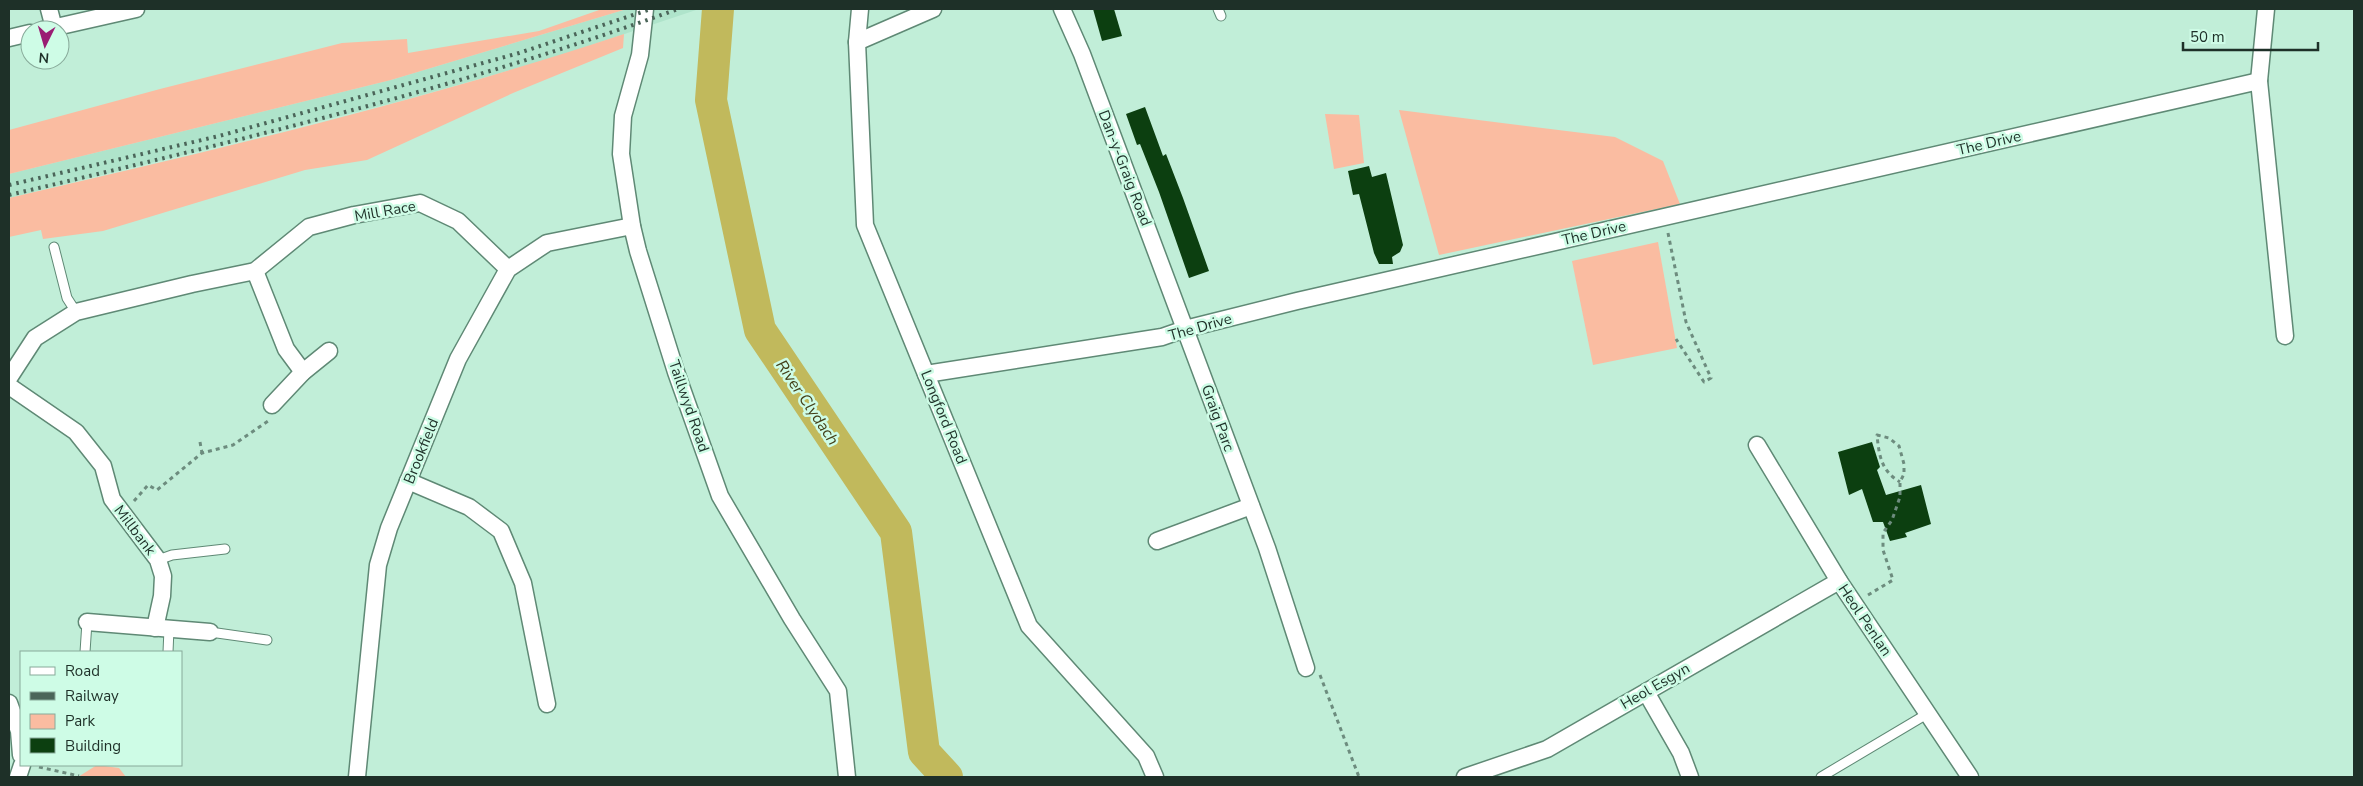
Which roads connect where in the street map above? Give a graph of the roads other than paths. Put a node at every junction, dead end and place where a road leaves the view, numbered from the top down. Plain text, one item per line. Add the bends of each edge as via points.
1 (136, 9) edge
2 (645, 9) edge
3 (860, 9) edge
4 (933, 9) edge
5 (1062, 9) edge
6 (2266, 9) edge
7 (70, 24) edge
8 (857, 42) junction
9 (2259, 81) junction
10 (632, 226) junction
11 (54, 246) dead end
12 (508, 269) junction
13 (255, 271) junction
14 (76, 312) junction
15 (1185, 329) junction
16 (2285, 336) dead end
17 (329, 351) dead end
18 (303, 372) junction
19 (926, 374) junction
20 (9, 378) edge
21 (9, 386) edge
22 (272, 405) road end
23 (1758, 445) dead end
24 (408, 481) junction
25 (1251, 506) junction
26 (1157, 540) dead end
27 (225, 549) dead end
28 (158, 560) junction
29 (1839, 581) junction
30 (87, 622) joint
31 (162, 628) junction
32 (210, 632) joint
33 (267, 640) dead end
34 (86, 651) edge
35 (168, 651) edge
36 (1306, 668) road end
37 (1646, 692) junction
38 (9, 703) edge
39 (547, 704) dead end
40 (1928, 714) junction
41 (20, 747) edge
42 (357, 777) edge
43 (847, 777) edge
44 (1155, 777) edge
45 (1465, 777) edge
46 (1690, 777) edge
47 (1822, 777) edge
48 (1970, 777) edge

1 - 7 street
2 - 10 street, Taillwyd Road via 640,55 623,116 621,154
3 - 8 street, Longford Road
4 - 8 street
5 - 15 street, Dan-y-Graig Road via 1082,54
6 - 9 street
8 - 19 street, Longford Road via 866,225
9 - 15 street, The Drive via 1665,217 1345,283
9 - 16 street
10 - 12 street, Brookfield via 546,244
10 - 43 street, Taillwyd Road via 676,372 720,496 838,691
11 - 14 lane via 67,298
12 - 13 street, Mill Race via 458,221 420,203 309,228
12 - 24 street, Brookfield via 458,359
13 - 14 street, Mill Race
13 - 18 street via 286,349
14 - 20 street, Mill Race via 35,338
15 - 19 street, The Drive via 1162,337
15 - 25 street, Graig Parc
17 - 18 street
18 - 22 street
19 - 44 street, Longford Road via 1029,626 1146,756
21 - 28 street, Millbank via 76,432 90,448 103,466 112,500
23 - 29 street, Heol Penlan
24 - 39 street via 470,507 502,531 523,583
24 - 42 street, Brookfield via 378,565
25 - 26 street
25 - 36 street, Graig Parc
27 - 28 lane via 172,555
28 - 31 street, Millbank via 163,576
29 - 37 street, Heol Esgyn
29 - 40 street, Heol Penlan
30 - 31 street
30 - 34 lane
31 - 32 street
31 - 35 lane
32 - 33 lane
37 - 45 street, Heol Esgyn via 1547,749
37 - 46 street via 1681,753
38 - 41 street
40 - 47 lane
40 - 48 street, Heol Penlan

